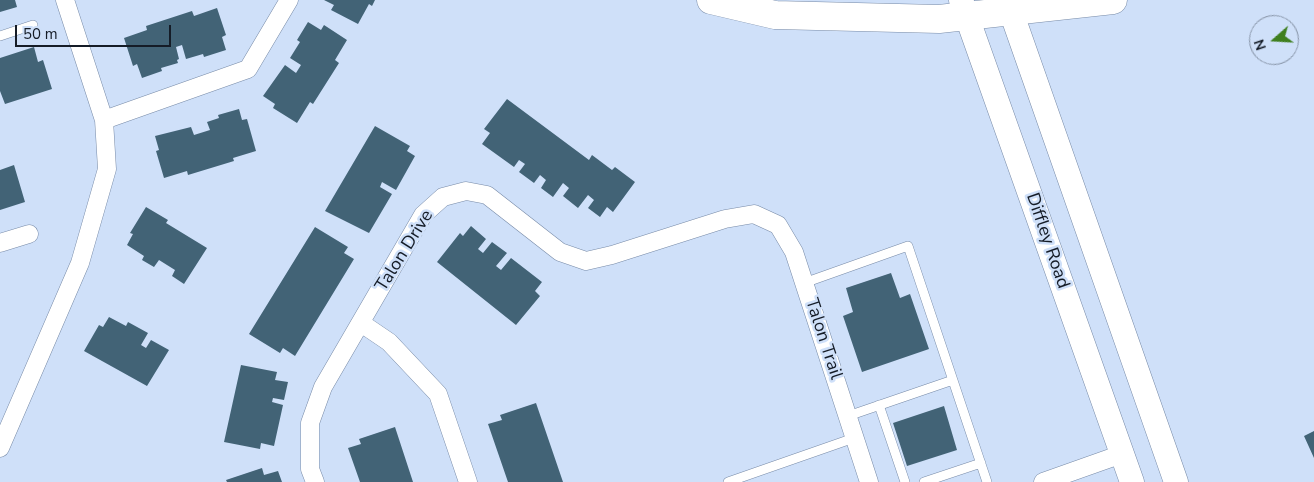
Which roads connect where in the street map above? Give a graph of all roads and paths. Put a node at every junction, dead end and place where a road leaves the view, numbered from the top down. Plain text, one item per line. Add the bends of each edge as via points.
1 (65, 0) edge
2 (289, 0) edge
3 (711, 0) edge
4 (1113, 0) edge
5 (1009, 6) edge
6 (964, 8) edge
7 (33, 25) dead end
8 (0, 36) edge
9 (104, 120) junction
10 (754, 214) joint
11 (29, 234) dead end
12 (0, 243) edge
13 (804, 283) junction
14 (361, 323) junction
15 (953, 380) junction
16 (879, 406) junction
17 (848, 416) junction
18 (854, 438) junction
19 (0, 448) edge
20 (1122, 454) junction
21 (981, 463) junction
22 (749, 478) edge
23 (315, 482) edge
24 (468, 482) edge
25 (728, 482) edge
26 (869, 482) edge
27 (905, 482) edge
28 (924, 482) edge
29 (987, 482) edge
30 (1043, 482) edge
31 (1132, 482) edge
32 (1176, 482) edge

1 - 9 street
2 - 9 street via 248,69
3 - 6 highway via 775,15 939,19
4 - 5 highway
5 - 6 highway
5 - 32 main road
6 - 20 main road, Diffley Road
7 - 8 lane
9 - 19 street via 107,169 80,262
10 - 13 street, Talon Trail via 778,225 794,252
10 - 14 street, Talon Drive via 725,219 586,261 560,252 486,195 466,191 443,197 423,215
11 - 12 street
13 - 15 lane via 908,246
13 - 17 street, Talon Trail
14 - 23 street, Talon Drive via 323,387 310,423 310,469
14 - 24 street via 389,342 438,394
15 - 16 lane
15 - 21 lane
16 - 17 lane
16 - 27 lane
17 - 18 street, Talon Trail
18 - 22 lane
18 - 26 street, Talon Trail
20 - 30 street
20 - 31 main road, Diffley Road
21 - 28 lane
21 - 29 lane
22 - 25 lane

